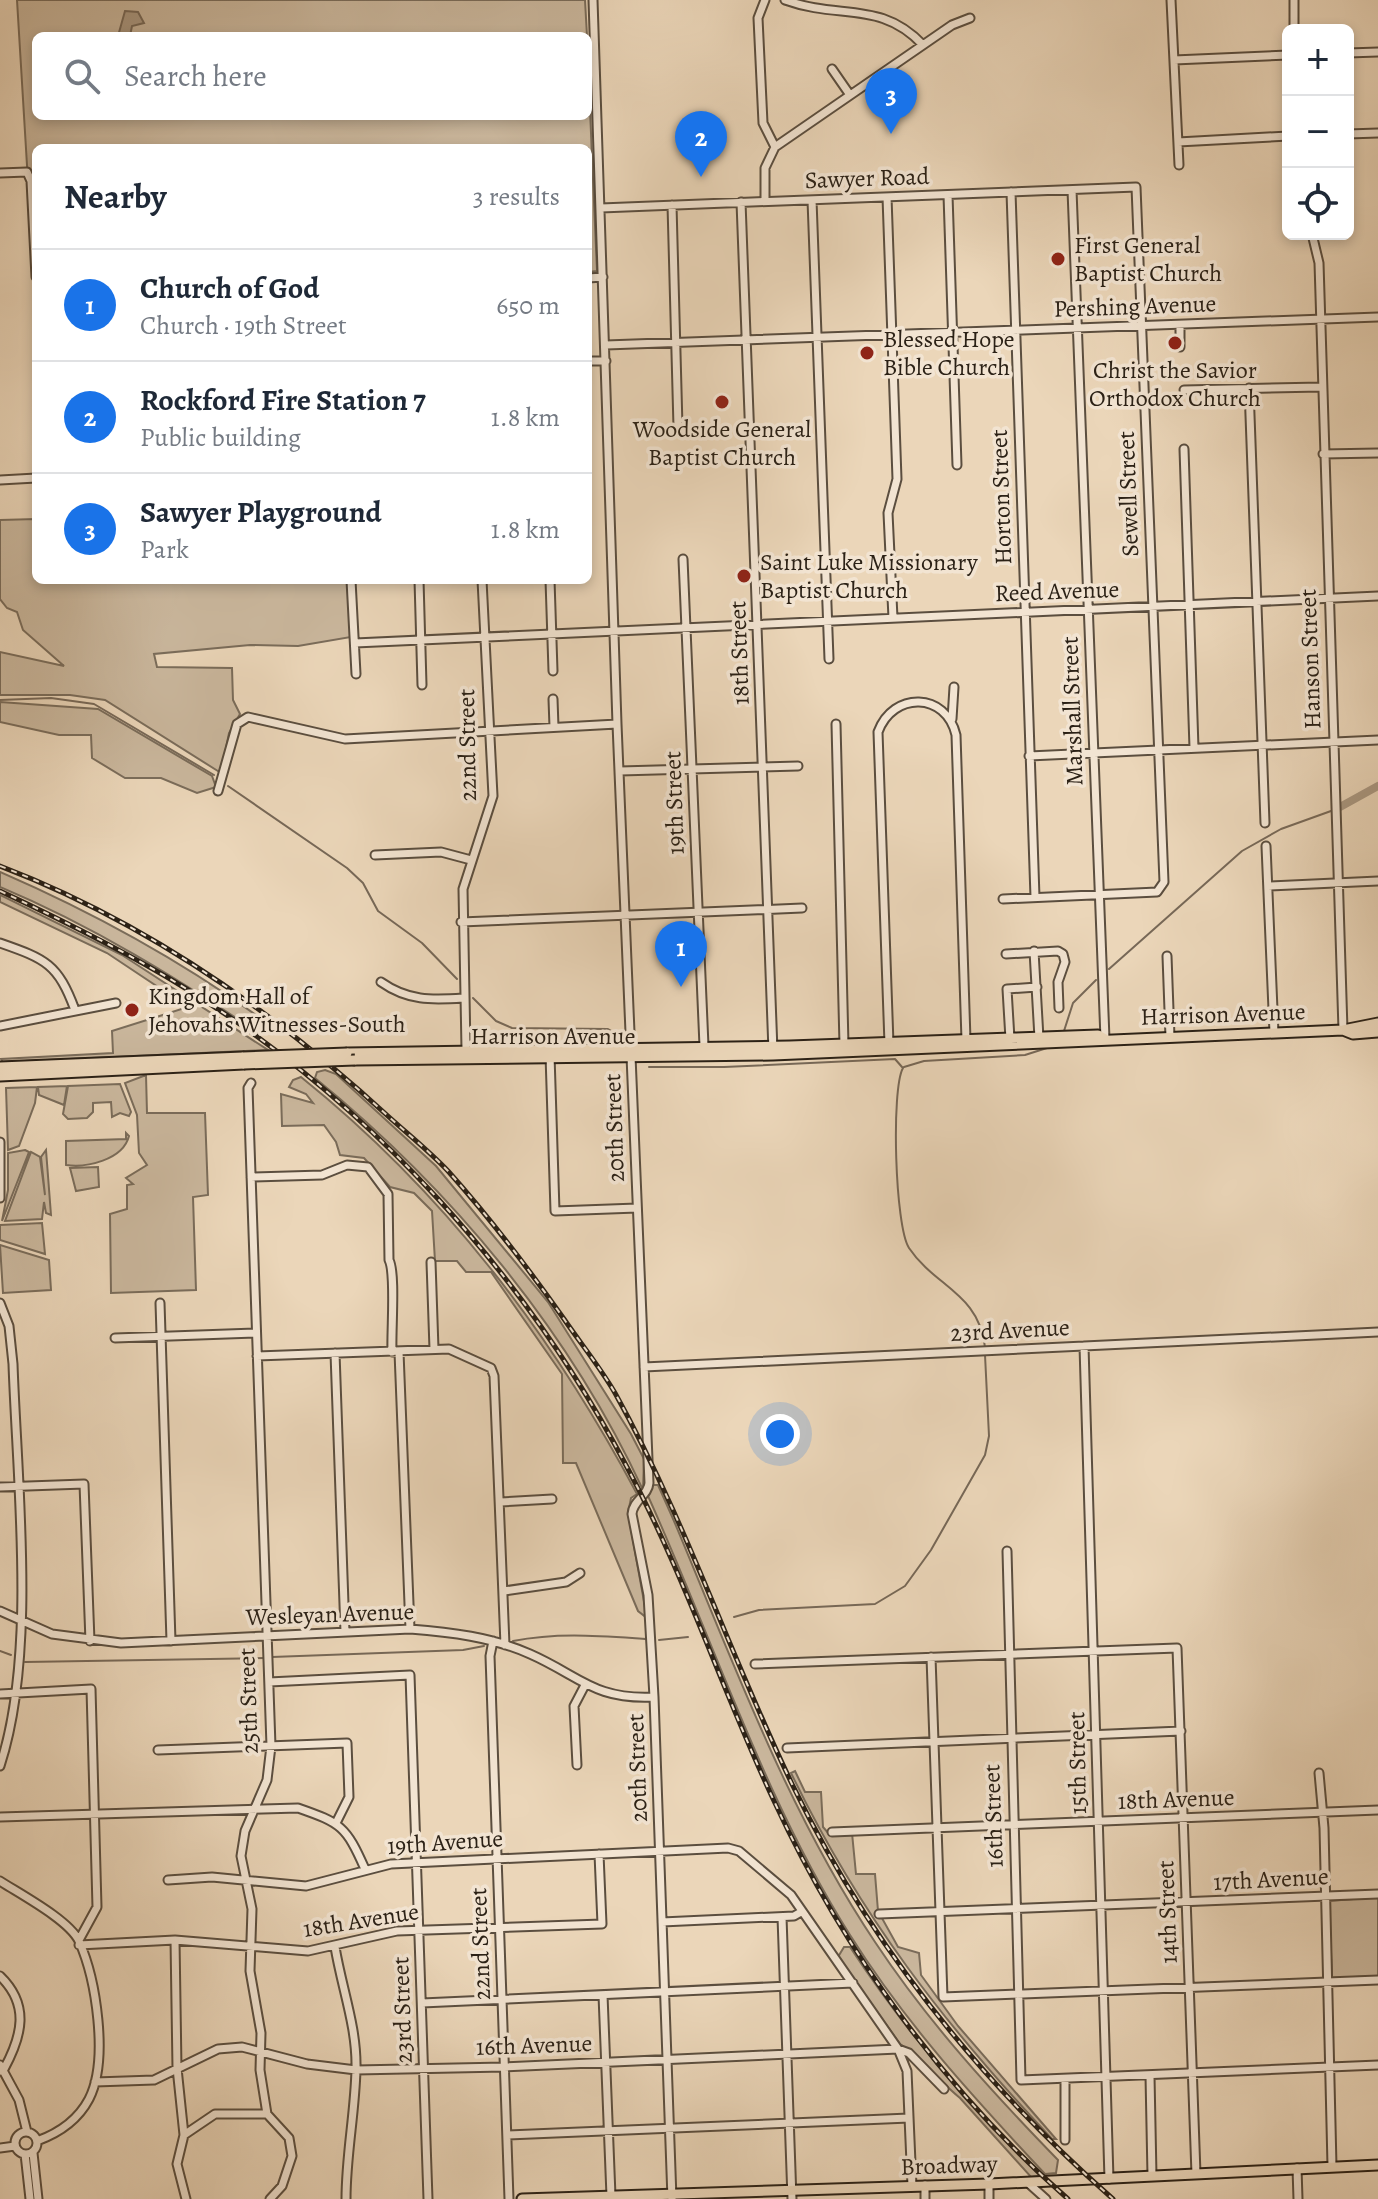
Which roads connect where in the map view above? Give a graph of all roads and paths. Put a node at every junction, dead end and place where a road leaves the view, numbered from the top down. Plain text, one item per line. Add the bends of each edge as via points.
1 (593, 0) edge
2 (765, 0) edge
3 (785, 0) edge
4 (1171, 0) edge
5 (1294, 0) edge
6 (970, 18) dead end
7 (1294, 24) edge
8 (923, 45) junction
9 (1378, 52) edge
10 (1354, 53) edge
11 (1282, 55) edge
12 (1174, 60) junction
13 (832, 69) dead end
14 (850, 95) junction
15 (1378, 133) edge
16 (1354, 134) edge
17 (1282, 136) edge
18 (1178, 142) junction
19 (775, 147) junction
20 (1179, 165) dead end
21 (0, 173) edge
22 (1136, 187) joint
23 (32, 190) edge
24 (1072, 190) junction
25 (1011, 192) junction
26 (948, 195) junction
27 (887, 197) junction
28 (812, 200) junction
29 (765, 201) junction
30 (741, 202) junction
31 (672, 205) junction
32 (601, 208) junction
33 (1313, 240) edge
34 (603, 277) junction
35 (592, 278) edge
36 (1378, 317) edge
37 (1319, 320) junction
38 (1141, 325) junction
39 (1180, 325) junction
40 (1078, 329) junction
41 (1016, 330) junction
42 (954, 332) junction
43 (891, 334) junction
44 (816, 338) junction
45 (746, 340) junction
46 (677, 342) junction
47 (606, 345) junction
48 (1180, 347) dead end
49 (592, 361) edge
50 (606, 361) junction
51 (1321, 387) junction
52 (1249, 388) junction
53 (1184, 390) dead end
54 (678, 427) dead end
55 (1184, 449) dead end
56 (1378, 453) edge
57 (1323, 454) junction
58 (957, 465) dead end
59 (32, 478) edge
60 (0, 480) edge
61 (683, 559) dead end
62 (351, 584) edge
63 (419, 584) edge
64 (482, 584) edge
65 (550, 584) edge
66 (1378, 596) edge
67 (1328, 599) junction
68 (1257, 601) junction
69 (1189, 605) junction
70 (1153, 607) junction
71 (1089, 609) junction
72 (1024, 612) junction
73 (893, 618) junction
74 (827, 621) junction
75 (758, 625) junction
76 (686, 627) junction
77 (617, 630) junction
78 (552, 633) junction
79 (484, 635) junction
80 (421, 639) junction
81 (355, 643) junction
82 (829, 659) dead end
83 (553, 671) dead end
84 (356, 674) dead end
85 (422, 685) dead end
86 (954, 687) dead end
87 (553, 699) dead end
88 (952, 721) junction
89 (617, 724) junction
90 (836, 724) dead end
91 (554, 727) junction
92 (488, 730) junction
93 (1378, 740) edge
94 (1334, 742) junction
95 (1262, 745) junction
96 (1194, 748) junction
97 (1159, 750) junction
98 (1094, 753) junction
99 (1029, 756) junction
100 (763, 766) junction
101 (798, 766) dead end
102 (693, 770) junction
103 (620, 771) junction
104 (218, 791) dead end
105 (1265, 823) dead end
106 (1266, 846) dead end
107 (375, 855) dead end
108 (471, 860) junction
109 (1378, 881) edge
110 (1339, 883) junction
111 (1268, 886) junction
112 (1098, 894) junction
113 (1035, 897) junction
114 (1003, 899) dead end
115 (802, 908) dead end
116 (769, 909) junction
117 (699, 912) junction
118 (626, 915) junction
119 (461, 922) junction
120 (0, 943) edge
121 (1034, 951) junction
122 (1006, 954) dead end
123 (1167, 956) dead end
124 (381, 982) dead end
125 (1037, 987) junction
126 (463, 998) junction
127 (116, 1003) dead end
128 (1059, 1008) dead end
129 (75, 1010) junction
130 (1378, 1023) edge
131 (0, 1026) edge
132 (1343, 1030) junction
133 (1378, 1032) edge
134 (1274, 1033) junction
135 (1170, 1037) junction
136 (1039, 1038) junction
137 (1010, 1039) junction
138 (1105, 1039) junction
139 (966, 1040) junction
140 (844, 1045) junction
141 (704, 1046) junction
142 (889, 1047) junction
143 (466, 1049) junction
144 (773, 1050) junction
145 (632, 1051) junction
146 (550, 1055) junction
147 (351, 1056) junction
148 (244, 1060) junction
149 (0, 1067) edge
150 (0, 1076) edge
151 (251, 1083) dead end
152 (0, 1142) edge
153 (0, 1158) edge
154 (251, 1177) junction
155 (0, 1198) edge
156 (637, 1208) junction
157 (431, 1262) dead end
158 (0, 1303) edge
159 (160, 1303) dead end
160 (1378, 1332) edge
161 (255, 1333) junction
162 (161, 1337) junction
163 (115, 1338) dead end
164 (1084, 1346) junction
165 (434, 1349) junction
166 (395, 1352) junction
167 (335, 1353) junction
168 (257, 1356) junction
169 (644, 1367) junction
170 (0, 1487) edge
171 (18, 1487) junction
172 (552, 1499) dead end
173 (501, 1502) junction
174 (1007, 1551) dead end
175 (580, 1573) dead end
176 (504, 1591) junction
177 (0, 1611) edge
178 (21, 1622) junction
179 (410, 1629) junction
180 (345, 1632) junction
181 (266, 1636) junction
182 (90, 1641) junction
183 (171, 1641) junction
184 (493, 1641) junction
185 (505, 1645) junction
186 (1094, 1650) junction
187 (1008, 1653) junction
188 (931, 1657) junction
189 (755, 1664) dead end
190 (269, 1682) junction
191 (585, 1685) junction
192 (14, 1693) junction
193 (0, 1694) edge
194 (654, 1697) junction
195 (1181, 1731) junction
196 (1097, 1737) junction
197 (1011, 1740) junction
198 (934, 1742) junction
199 (271, 1746) junction
200 (787, 1748) dead end
201 (158, 1750) dead end
202 (577, 1765) dead end
203 (0, 1766) edge
204 (1319, 1773) dead end
205 (254, 1809) junction
206 (1378, 1810) edge
207 (1323, 1813) junction
208 (93, 1815) junction
209 (0, 1817) edge
210 (1184, 1819) junction
211 (337, 1821) junction
212 (1098, 1822) junction
213 (1014, 1825) junction
214 (936, 1828) junction
215 (832, 1832) dead end
216 (659, 1851) junction
217 (599, 1854) junction
218 (498, 1859) junction
219 (417, 1862) junction
220 (365, 1869) junction
221 (168, 1880) dead end
222 (247, 1880) junction
223 (0, 1881) edge
224 (1378, 1894) edge
225 (1325, 1897) junction
226 (1187, 1903) junction
227 (1101, 1906) junction
228 (1016, 1909) junction
229 (801, 1912) junction
230 (939, 1913) junction
231 (879, 1914) dead end
232 (782, 1917) junction
233 (662, 1922) junction
234 (500, 1927) junction
235 (419, 1930) junction
236 (175, 1940) junction
237 (79, 1942) junction
238 (252, 1945) junction
239 (335, 1947) junction
240 (0, 1976) edge
241 (1378, 1980) edge
242 (1328, 1982) junction
243 (853, 1983) junction
244 (785, 1987) junction
245 (1189, 1988) junction
246 (665, 1992) junction
247 (1104, 1992) junction
248 (603, 1995) junction
249 (1017, 1995) junction
250 (502, 1999) junction
251 (422, 2003) junction
252 (898, 2049) junction
253 (262, 2051) junction
254 (788, 2055) junction
255 (668, 2060) junction
256 (606, 2063) junction
257 (1378, 2065) edge
258 (504, 2067) junction
259 (177, 2068) junction
260 (424, 2068) junction
261 (1330, 2068) junction
262 (1, 2069) edge
263 (356, 2070) junction
264 (1192, 2074) junction
265 (1150, 2076) junction
266 (1106, 2078) junction
267 (1065, 2079) junction
268 (95, 2082) junction
269 (944, 2089) dead end
270 (267, 2114) junction
271 (909, 2118) junction
272 (790, 2123) junction
273 (670, 2128) junction
274 (608, 2131) junction
275 (27, 2132) junction
276 (184, 2135) junction
277 (507, 2135) junction
278 (1065, 2140) dead end
279 (37, 2141) junction
280 (15, 2146) junction
281 (0, 2148) edge
282 (29, 2154) junction
283 (1378, 2165) edge
284 (1332, 2166) junction
285 (1297, 2168) junction
286 (1196, 2174) junction
287 (1152, 2176) junction
288 (1109, 2179) junction
289 (1027, 2182) junction
290 (989, 2184) junction
291 (925, 2185) junction
292 (912, 2186) junction
293 (792, 2195) edge
294 (611, 2196) junction
295 (672, 2197) edge
296 (590, 2198) edge
297 (30, 2199) edge
298 (38, 2199) edge
299 (186, 2199) edge
300 (270, 2199) edge
301 (346, 2199) edge
302 (428, 2199) edge
303 (509, 2199) edge
304 (522, 2199) edge
305 (925, 2199) edge
306 (989, 2199) edge
307 (1046, 2199) edge
308 (1298, 2199) edge

1 - 32 street, 20th Street
2 - 19 street via 758,18 763,123
3 - 8 street via 879,9 899,18
4 - 12 street
5 - 7 street
6 - 8 street
8 - 14 street
9 - 10 street
11 - 12 street
12 - 18 street
13 - 14 street
14 - 19 street
15 - 16 street
17 - 18 street
18 - 20 street
19 - 29 street via 765,168
21 - 23 street via 27,172
22 - 24 street, Sawyer Road
22 - 38 street, Sewell Street
24 - 25 street, Sawyer Road
24 - 40 street, Marshall Street
25 - 26 street, Sawyer Road
25 - 41 street, Horton Street
26 - 27 street, Sawyer Road
26 - 42 street
27 - 28 street, Sawyer Road
27 - 43 street
28 - 29 street, Sawyer Road
28 - 44 street
29 - 30 street, Sawyer Road
30 - 31 street, Sawyer Road
30 - 45 street, 18th Street
31 - 32 street, Sawyer Road
31 - 46 street
32 - 34 street, 20th Street
33 - 37 street, Hanson Street
34 - 35 street
34 - 47 street, 20th Street
36 - 37 street, Pershing Avenue
37 - 39 street, Pershing Avenue
37 - 51 street, Hanson Street
38 - 39 street, Pershing Avenue
38 - 40 street, Pershing Avenue
38 - 70 street, Sewell Street
39 - 48 street
40 - 41 street, Pershing Avenue
40 - 71 street, Marshall Street
41 - 42 street, Pershing Avenue
41 - 72 street, Horton Street
42 - 43 street, Pershing Avenue
42 - 58 street
43 - 44 street, Pershing Avenue
43 - 73 street via 897,479 888,513
44 - 45 street, Pershing Avenue
44 - 74 street
45 - 46 street, Pershing Avenue
45 - 75 street, 18th Street
46 - 47 street, Pershing Avenue
46 - 54 street
47 - 50 street, 20th Street
49 - 50 street
50 - 77 street, 20th Street
51 - 52 street
51 - 57 street, Hanson Street
52 - 53 street
52 - 68 street
55 - 69 street
56 - 57 street
57 - 67 street, Hanson Street
59 - 60 street
61 - 76 street, 19th Street
62 - 81 street
63 - 80 street
64 - 79 street, 22nd Street
65 - 78 street
66 - 67 street, Reed Avenue
67 - 68 street, Reed Avenue
67 - 94 street, Hanson Street
68 - 69 street, Reed Avenue
68 - 95 street
69 - 70 street, Reed Avenue
69 - 96 street
70 - 71 street, Reed Avenue
70 - 97 street, Sewell Street
71 - 72 street, Reed Avenue
71 - 98 street, Marshall Street
72 - 73 street, Reed Avenue
72 - 99 street, Horton Street
73 - 74 street, Reed Avenue
74 - 75 street, Reed Avenue
74 - 82 street
75 - 76 street, Reed Avenue
75 - 100 street, 18th Street
76 - 77 street, Reed Avenue
76 - 102 street, 19th Street
77 - 78 street, Reed Avenue
77 - 89 street, 20th Street
78 - 79 street, Reed Avenue
78 - 83 street
79 - 80 street, Reed Avenue
79 - 92 street, 22nd Street
80 - 81 street, Reed Avenue
80 - 85 street
81 - 84 street
86 - 88 street
87 - 91 street
88 - 139 street
88 - 142 street via 939,708 913,701 889,712 878,732
89 - 91 street
89 - 103 street, 20th Street
90 - 140 street
91 - 92 street
92 - 104 street via 330,738 248,717 237,724
92 - 108 street, 22nd Street via 493,796
93 - 94 street
94 - 95 street
94 - 110 street, Hanson Street
95 - 96 street
95 - 105 street
96 - 97 street
97 - 98 street
97 - 112 street, Sewell Street via 1164,882 1157,892
98 - 99 street
98 - 112 street, Marshall Street
99 - 113 street, Horton Street
100 - 101 street
100 - 102 street
100 - 116 street, 18th Street
102 - 103 street
102 - 117 street, 19th Street
103 - 118 street, 20th Street
106 - 111 street
107 - 108 street via 441,852
108 - 119 street, 22nd Street
109 - 110 street
110 - 111 street
110 - 132 street, Hanson Street
111 - 134 street
112 - 113 street
112 - 138 street, Marshall Street
113 - 114 street
115 - 116 street
116 - 117 street
116 - 144 street, 18th Street
117 - 118 street
117 - 141 street, 19th Street
118 - 119 street
118 - 145 street, 20th Street
119 - 126 street, 22nd Street
120 - 129 street via 51,963
121 - 122 street
121 - 125 street
121 - 128 street via 1063,954
123 - 135 street
124 - 126 street via 399,995 419,1000
125 - 136 street
125 - 137 street via 1007,989
126 - 143 street, 22nd Street
127 - 129 street
129 - 131 street
130 - 132 main road, Harrison Avenue
132 - 133 main road, Harrison Avenue
132 - 134 main road, Harrison Avenue
134 - 135 main road, Harrison Avenue
135 - 138 main road, Harrison Avenue
136 - 137 main road, Harrison Avenue
136 - 138 main road, Harrison Avenue
137 - 139 main road, Harrison Avenue
138 - 142 main road, Harrison Avenue
139 - 142 main road, Harrison Avenue
140 - 142 main road, Harrison Avenue
140 - 144 main road, Harrison Avenue
141 - 144 main road, Harrison Avenue
141 - 145 main road, Harrison Avenue
142 - 144 main road, Harrison Avenue
143 - 145 main road, Harrison Avenue
143 - 147 main road, Harrison Avenue
144 - 145 main road, Harrison Avenue
145 - 146 main road, Harrison Avenue
145 - 156 street, 20th Street
146 - 147 main road, Harrison Avenue
146 - 156 street via 555,1211
147 - 148 main road, Harrison Avenue, bridge
148 - 149 main road, Harrison Avenue
148 - 150 main road, Harrison Avenue
151 - 154 street, 25th Street
152 - 153 street
153 - 155 street
154 - 161 street, 25th Street
154 - 166 street via 322,1175 347,1165 368,1167 388,1194
156 - 169 street, 20th Street
157 - 165 street
158 - 171 street via 9,1326 13,1364
159 - 162 street
160 - 164 street, 23rd Avenue
161 - 162 street
161 - 168 street, 25th Street
162 - 163 street
162 - 183 street
164 - 169 street, 23rd Avenue
164 - 186 street, 15th Street
165 - 166 street
165 - 173 street via 461,1353 491,1368
166 - 167 street
166 - 179 street
167 - 168 street
167 - 180 street
168 - 181 street, 25th Street
169 - 194 street, 20th Street via 649,1488 635,1502 632,1514 648,1595
170 - 171 street
171 - 178 street
171 - 182 street via 84,1484
172 - 173 street
173 - 176 street
174 - 187 street, 16th Street
175 - 176 street via 566,1582
176 - 185 street
177 - 178 street, Wesleyan Avenue
178 - 182 street, Wesleyan Avenue
178 - 192 street
179 - 180 street, Wesleyan Avenue
179 - 184 street, Wesleyan Avenue
180 - 181 street, Wesleyan Avenue
181 - 183 street, Wesleyan Avenue
181 - 190 street, 25th Street
182 - 183 street, Wesleyan Avenue
184 - 185 street, Wesleyan Avenue
184 - 218 street, 22nd Street
185 - 191 street, Wesleyan Avenue
186 - 187 street
186 - 195 street, 14th Street via 1177,1648
186 - 196 street, 15th Street
187 - 188 street
187 - 197 street, 16th Street
188 - 189 street
188 - 198 street
190 - 199 street, 25th Street
190 - 219 street, 23rd Street via 410,1675
191 - 194 street, Wesleyan Avenue via 608,1695
191 - 202 street via 574,1706
192 - 193 street
192 - 203 street
192 - 208 street via 91,1689
194 - 216 street, 20th Street
195 - 196 street
195 - 210 street, 14th Street
196 - 197 street
196 - 212 street, 15th Street
197 - 198 street
197 - 213 street, 16th Street
198 - 200 street
198 - 214 street
199 - 201 street
199 - 205 street, 25th Street via 267,1780
199 - 211 street via 347,1743 349,1797
204 - 207 street
205 - 208 street
205 - 211 street via 298,1808
205 - 222 street, 25th Street via 242,1844
206 - 207 street, 18th Avenue
207 - 210 street, 18th Avenue
207 - 225 street
208 - 209 street
208 - 237 street via 97,1907
210 - 212 street, 18th Avenue
210 - 226 street, 14th Street
211 - 220 street
212 - 213 street, 18th Avenue
212 - 227 street, 15th Street
213 - 214 street, 18th Avenue
213 - 228 street, 16th Street
214 - 215 street, 18th Avenue
214 - 230 street
216 - 217 street, 19th Avenue
216 - 229 street, 19th Avenue via 739,1851 782,1885
216 - 233 street, 20th Street
217 - 218 street, 19th Avenue
217 - 234 street, 18th Avenue via 602,1924
218 - 219 street, 19th Avenue
218 - 234 street, 22nd Street
219 - 220 street, 19th Avenue
219 - 235 street, 23rd Street
220 - 222 street, 19th Avenue via 306,1886
221 - 222 street, 19th Avenue
222 - 238 street, 25th Street
223 - 237 street via 45,1910
224 - 225 street, 17th Avenue
225 - 226 street, 17th Avenue
225 - 242 street
226 - 227 street, 17th Avenue
226 - 245 street, 14th Street
227 - 228 street, 17th Avenue
227 - 247 street, 15th Street
228 - 230 street, 17th Avenue
228 - 249 street, 16th Street
229 - 232 street
229 - 243 street
230 - 231 street, 17th Avenue
230 - 249 street via 942,1995
232 - 233 street
232 - 244 street
233 - 246 street, 20th Street
234 - 235 street, 18th Avenue
234 - 250 street, 22nd Street
235 - 239 street, 18th Avenue via 379,1934
235 - 251 street, 23rd Street
236 - 237 street, 18th Avenue
236 - 238 street, 18th Avenue
236 - 259 street
237 - 268 street via 95,1992
238 - 239 street, 18th Avenue via 308,1951
238 - 253 street, 25th Street via 252,1996
239 - 263 street via 354,2024
240 - 262 street via 13,1988 22,2014 19,2041
241 - 242 street
242 - 245 street
242 - 261 street
243 - 244 street
243 - 252 street
244 - 246 street
244 - 254 street
245 - 247 street
245 - 264 street, 14th Street
246 - 248 street
246 - 255 street, 20th Street
247 - 249 street
247 - 266 street, 15th Street
248 - 250 street
248 - 256 street
249 - 267 street, 16th Street via 1021,2080
250 - 251 street
250 - 258 street, 22nd Street
251 - 260 street, 23rd Street
252 - 254 street, 16th Avenue
252 - 269 street via 909,2053
252 - 271 street via 907,2071
253 - 259 street, 16th Avenue via 218,2049
253 - 263 street, 16th Avenue
253 - 270 street, 25th Street
254 - 255 street, 16th Avenue
254 - 272 street
255 - 256 street, 16th Avenue
255 - 273 street, 20th Street
256 - 258 street, 16th Avenue
256 - 274 street
257 - 261 street
258 - 260 street, 16th Avenue
258 - 277 street, 22nd Street
259 - 268 street, 16th Avenue via 154,2080
259 - 276 street
260 - 263 street, 16th Avenue
260 - 302 street, 23rd Street
261 - 264 street
261 - 284 street
262 - 275 street via 19,2100
263 - 301 street
264 - 265 street
264 - 286 street, 14th Street
265 - 266 street
265 - 287 street
266 - 267 street
266 - 288 street, 15th Street
267 - 278 street
268 - 279 street via 73,2120
270 - 276 street via 215,2114
270 - 300 street, 25th Street via 289,2138 292,2156 282,2186
271 - 272 street
271 - 292 street
272 - 273 street
272 - 293 street
273 - 274 street
273 - 295 street, 20th Street
274 - 277 street
274 - 294 street
275 - 279 street
275 - 280 street via 18,2136
276 - 299 street via 178,2177
277 - 303 street, 22nd Street
279 - 282 street
280 - 281 street
280 - 282 street
282 - 297 street
282 - 298 street
283 - 284 main road, Broadway
284 - 285 main road, Broadway
285 - 286 main road, Broadway
285 - 308 street
286 - 287 main road, Broadway
287 - 288 main road, Broadway
288 - 289 main road, Broadway
289 - 290 main road, Broadway
289 - 307 street
290 - 291 main road, Broadway
290 - 306 street
291 - 292 main road, Broadway
291 - 305 street
292 - 293 main road, Broadway
293 - 295 main road, Broadway
294 - 295 main road, Broadway
294 - 296 main road, Broadway
296 - 304 main road, Broadway

